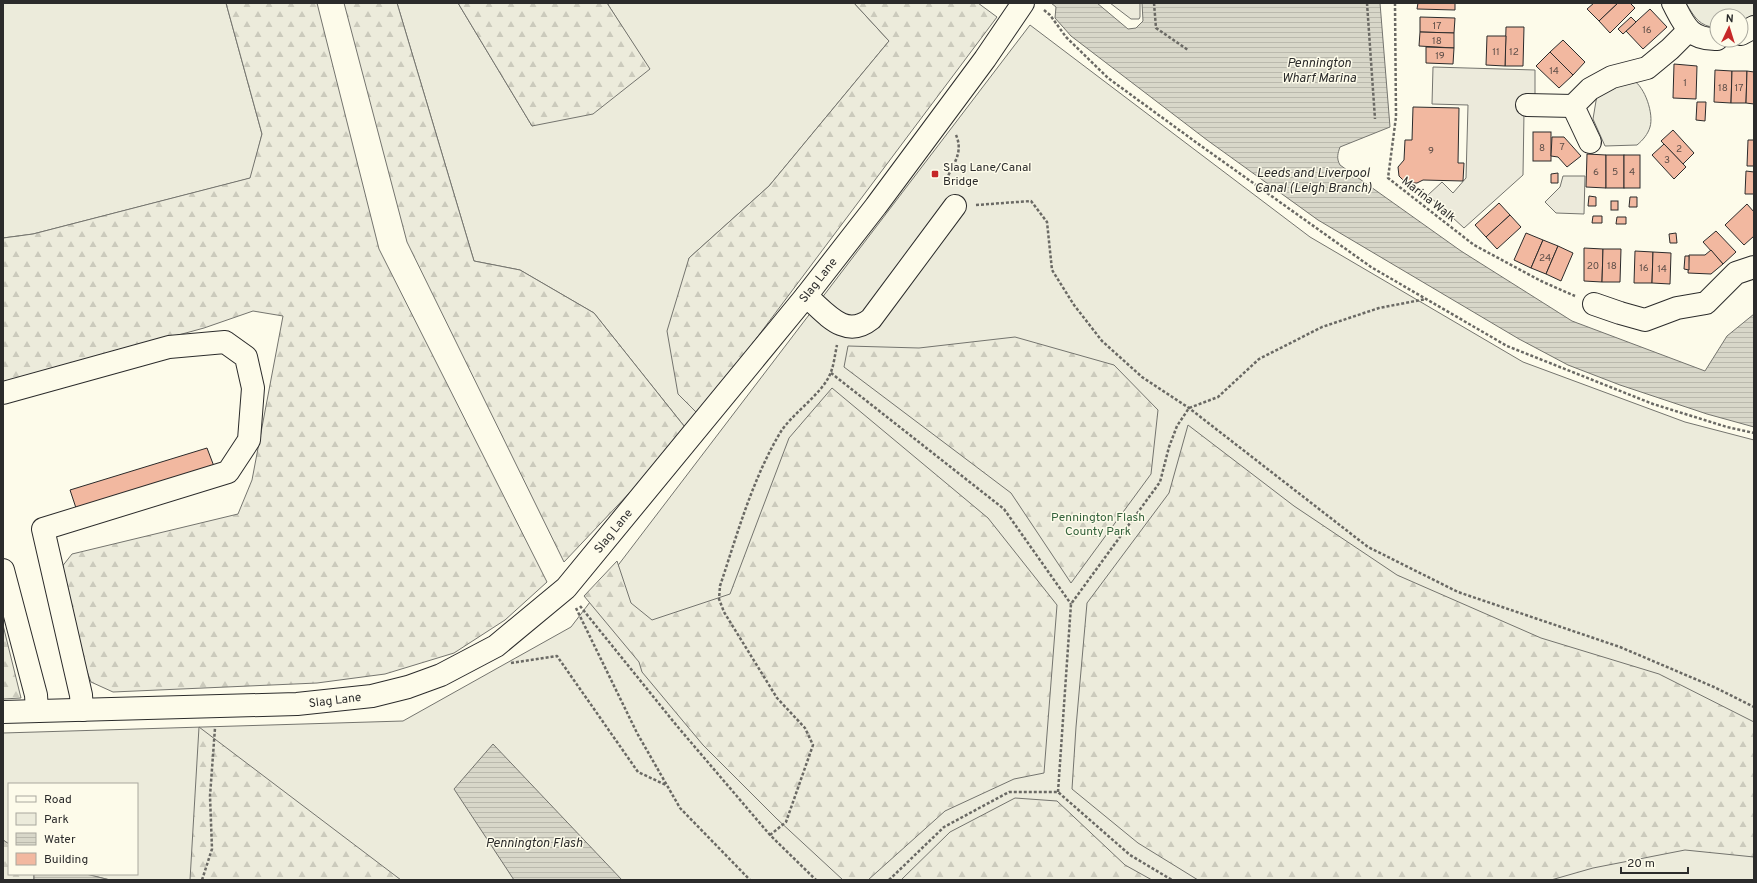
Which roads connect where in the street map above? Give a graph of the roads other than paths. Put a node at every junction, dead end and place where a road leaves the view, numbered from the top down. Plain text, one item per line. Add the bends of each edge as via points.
1 (1673, 3) edge
2 (1032, 5) edge
3 (1688, 31) junction
4 (1709, 39) edge
5 (1528, 105) dead end
6 (1574, 106) junction
7 (1590, 142) dead end
8 (956, 206) road end
9 (1754, 267) edge
10 (806, 296) junction
11 (1594, 304) road end
12 (3, 393) edge
13 (3, 570) edge
14 (82, 710) junction
15 (37, 711) junction
16 (3, 712) edge

1 - 3 street
2 - 10 street, Slag Lane via 938,122
3 - 4 street
3 - 6 street via 1647,68 1612,77 1590,89
5 - 6 street
6 - 7 street
8 - 10 street via 865,324 849,328 841,325
9 - 11 street via 1736,273 1706,303 1677,308 1645,320
10 - 14 street, Slag Lane via 566,588 496,646 441,675 372,696 297,704
12 - 14 street via 169,347 225,342 246,357 253,388 249,440 228,472 43,528 81,695
13 - 15 street via 36,695
14 - 15 street, Slag Lane
15 - 16 street, Slag Lane

